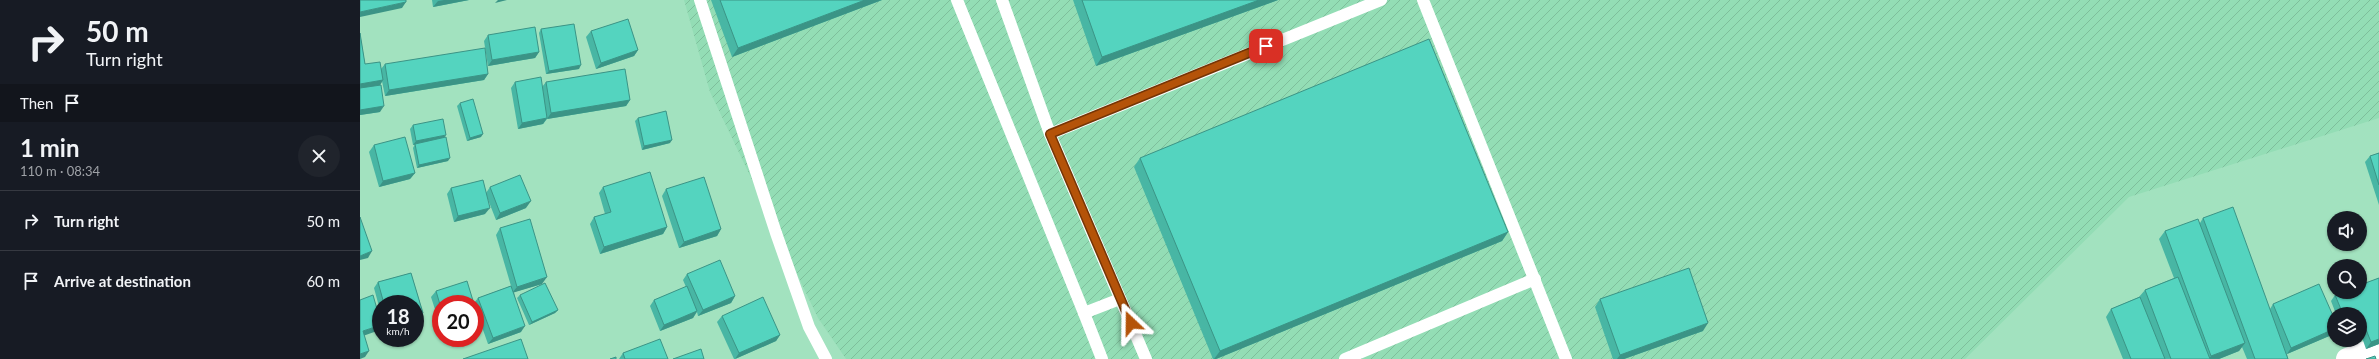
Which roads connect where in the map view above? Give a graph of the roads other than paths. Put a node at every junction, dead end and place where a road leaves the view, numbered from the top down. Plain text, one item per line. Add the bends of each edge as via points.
1 (700, 0) edge
2 (957, 0) edge
3 (1002, 0) edge
4 (1382, 0) edge
5 (1423, 0) edge
6 (1050, 134) junction
7 (1535, 279) junction
8 (1120, 299) junction
9 (1084, 313) junction
10 (2379, 347) edge
11 (826, 359) edge
12 (1102, 359) edge
13 (1146, 359) edge
14 (1345, 359) edge
15 (1566, 359) edge
16 (2347, 359) edge

1 - 11 lane via 804,313
2 - 9 lane
3 - 6 lane
4 - 6 lane
5 - 7 lane
6 - 8 lane
7 - 14 lane
7 - 15 lane
8 - 9 lane
8 - 13 lane
9 - 12 lane
10 - 16 street

